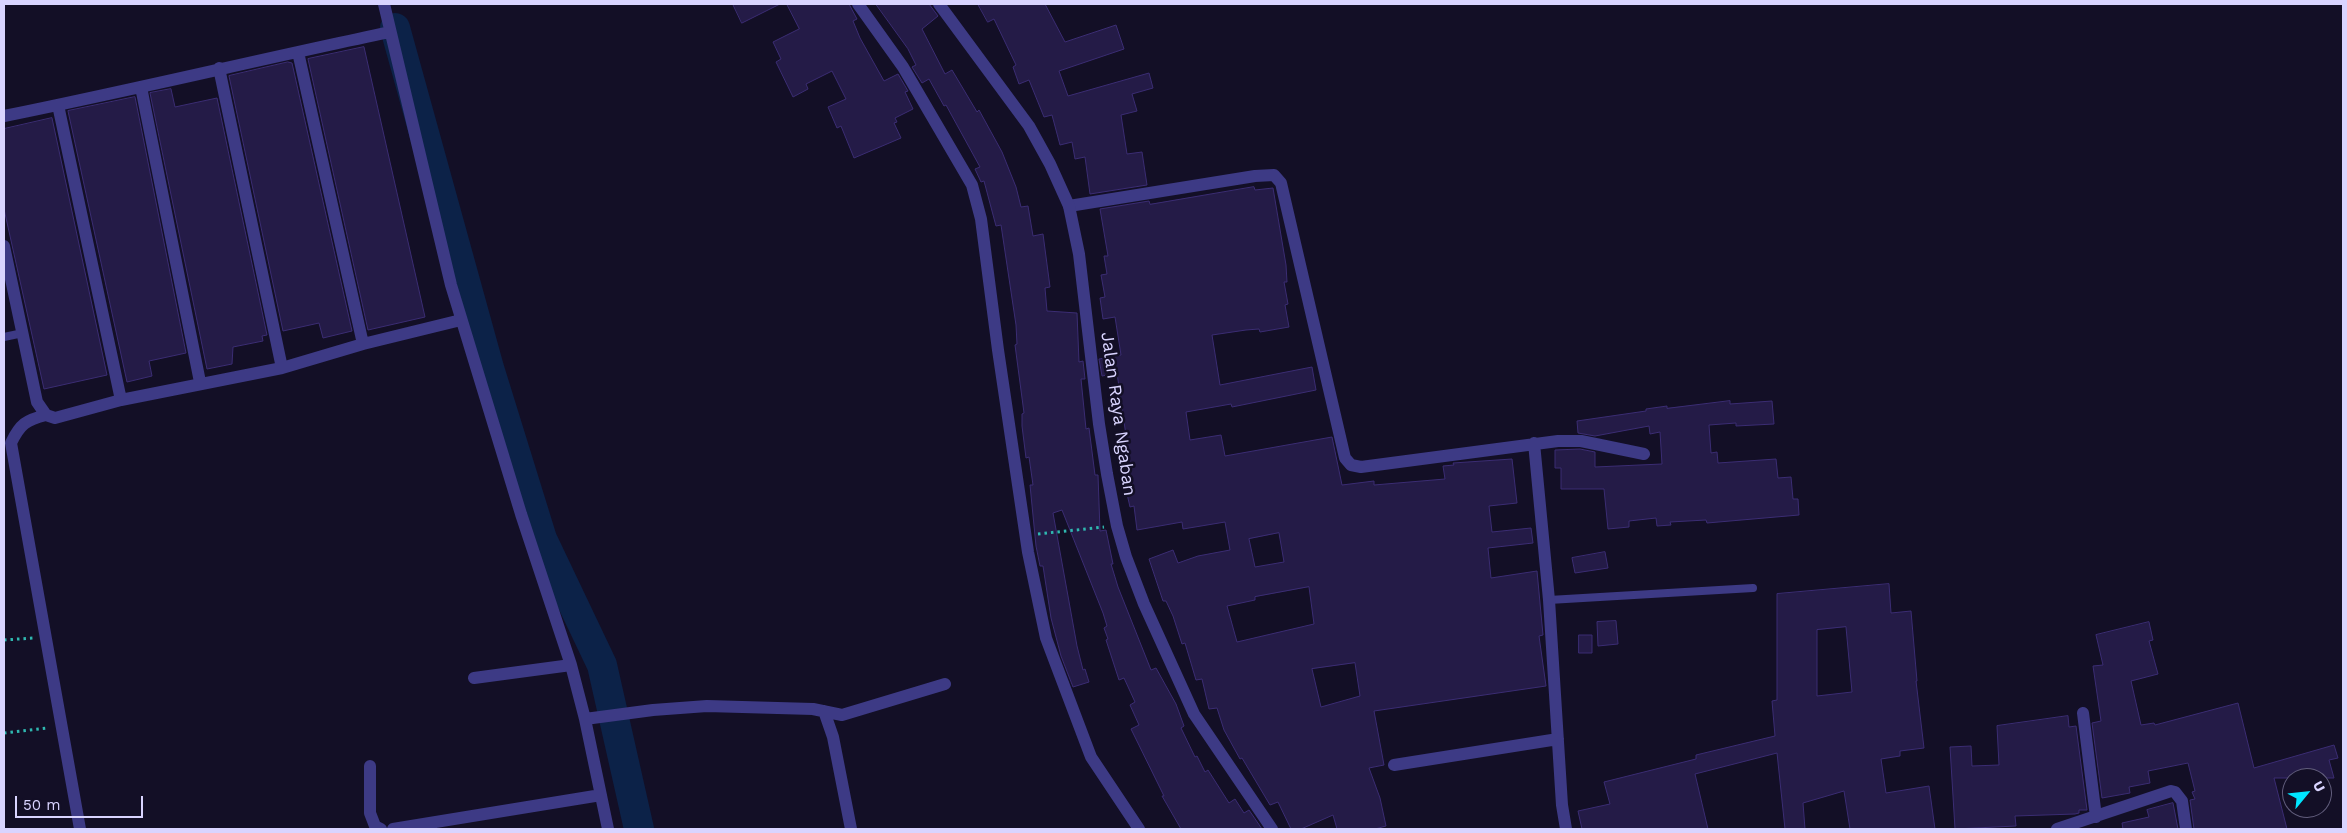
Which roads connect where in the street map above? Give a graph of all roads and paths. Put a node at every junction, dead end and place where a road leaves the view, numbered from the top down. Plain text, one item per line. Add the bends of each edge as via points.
1 (384, 4) edge
2 (858, 4) edge
3 (939, 4) edge
4 (390, 32) junction
5 (298, 52) junction
6 (219, 68) junction
7 (141, 87) junction
8 (58, 105) junction
9 (4, 116) edge
10 (1069, 206) junction
11 (4, 246) edge
12 (461, 320) junction
13 (23, 333) junction
14 (4, 337) edge
15 (363, 344) junction
16 (282, 368) junction
17 (200, 382) junction
18 (121, 400) junction
19 (46, 415) junction
20 (1534, 443) junction
21 (1644, 454) dead end
22 (1092, 528) dead end
23 (1045, 534) dead end
24 (1754, 588) dead end
25 (1549, 600) junction
26 (47, 637) junction
27 (4, 640) edge
28 (571, 665) junction
29 (474, 678) dead end
30 (945, 684) dead end
31 (824, 711) junction
32 (2083, 713) dead end
33 (585, 719) junction
34 (63, 726) junction
35 (4, 733) edge
36 (1558, 739) junction
37 (1394, 765) dead end
38 (370, 766) dead end
39 (601, 795) junction
40 (2096, 817) junction
41 (80, 829) edge
42 (381, 829) edge
43 (393, 829) edge
44 (608, 829) edge
45 (851, 829) edge
46 (1139, 829) edge
47 (1272, 829) edge
48 (1566, 829) edge
49 (2056, 829) edge
50 (2186, 829) edge

1 - 4 street
2 - 46 street via 903,67 972,186 981,219 1028,552 1046,638 1091,757
3 - 10 street, Jalan Raya Ngaban via 1029,126
4 - 5 street
4 - 12 street
5 - 6 street
5 - 15 street
6 - 7 street
6 - 16 street
7 - 8 street
7 - 17 street
8 - 9 street
8 - 18 street
10 - 20 street via 1274,175 1280,183 1345,458 1352,465 1361,467
10 - 47 street, Jalan Raya Ngaban via 1079,254 1105,466 1126,556 1194,714
11 - 13 street
12 - 15 street
12 - 28 street
13 - 14 lane
13 - 19 street via 37,402
15 - 16 street
16 - 17 street
17 - 18 street
18 - 19 street via 55,418
19 - 26 street via 31,419 18,428 11,443
20 - 21 street via 1581,441
20 - 25 street
22 - 23 path
24 - 25 lane
25 - 36 street
26 - 27 path
26 - 34 street
28 - 29 street
28 - 33 street
30 - 31 street via 850,714
31 - 33 street via 708,706
31 - 45 street via 833,738
32 - 40 street
33 - 39 street
34 - 35 path
34 - 41 street
36 - 37 street
36 - 48 street
38 - 42 street via 370,813 375,826
39 - 43 street
39 - 44 street
40 - 49 street
40 - 50 street via 2171,791 2182,801

